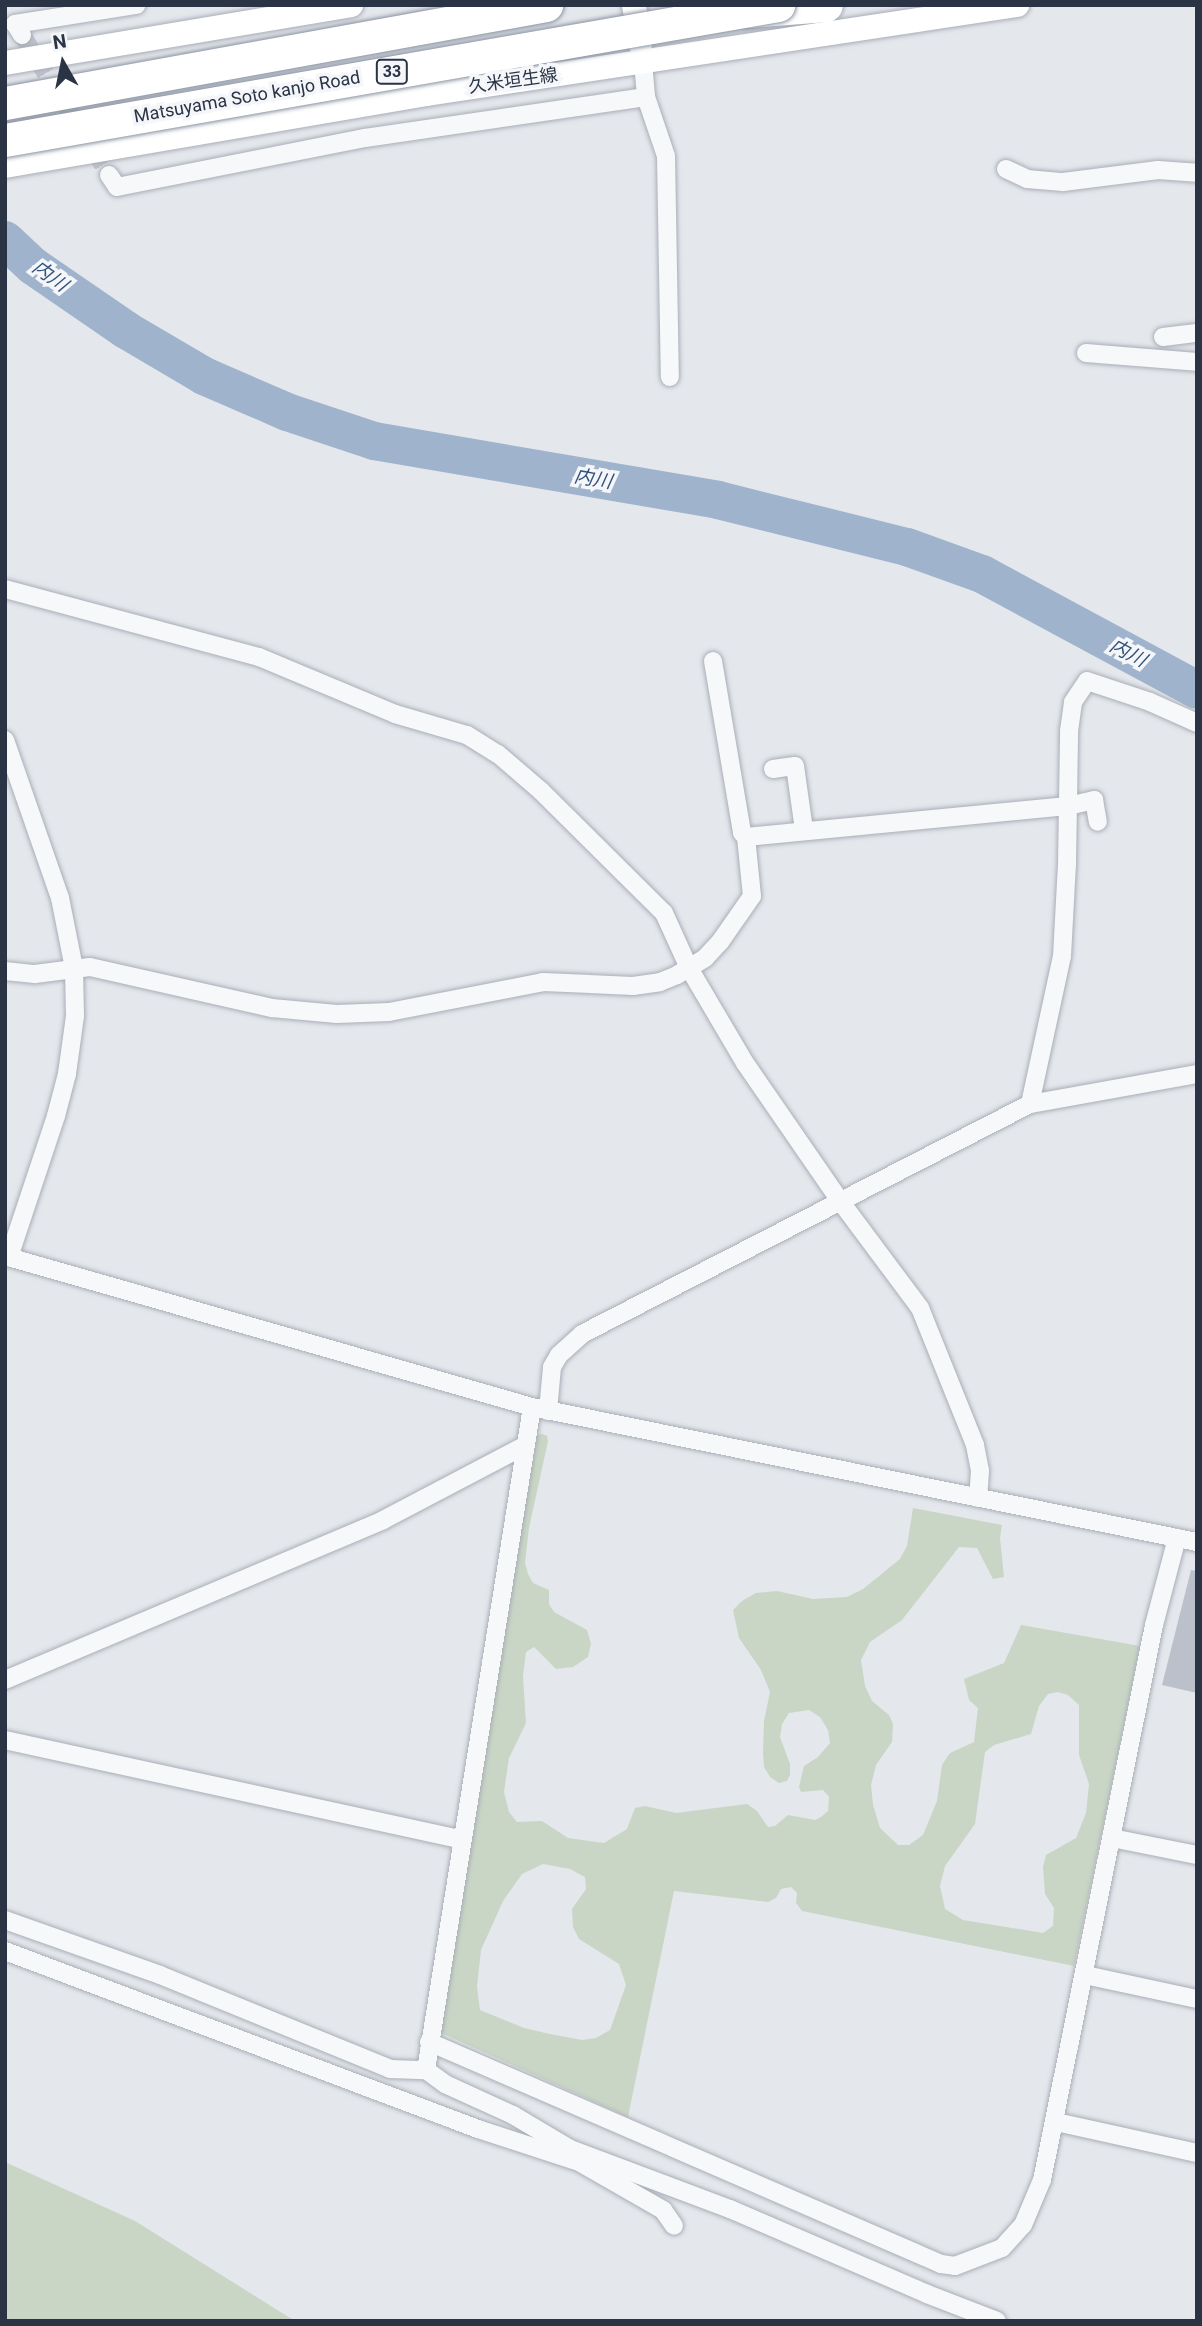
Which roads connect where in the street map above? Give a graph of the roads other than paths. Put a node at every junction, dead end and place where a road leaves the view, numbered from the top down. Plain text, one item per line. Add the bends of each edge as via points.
1 (137, 5) edge
2 (351, 5) edge
3 (546, 5) edge
4 (634, 5) edge
5 (779, 5) edge
6 (826, 5) edge
7 (1017, 5) edge
8 (735, 12) junction
9 (22, 35) dead end
10 (643, 62) junction
11 (5, 64) edge
12 (646, 97) junction
13 (5, 103) edge
14 (7, 157) edge
15 (1006, 169) dead end
16 (1197, 173) edge
17 (109, 175) tunnel mouth
18 (1197, 333) edge
19 (1163, 337) dead end
20 (1086, 354) dead end
21 (1197, 362) edge
22 (670, 377) dead end
23 (5, 589) edge
24 (713, 661) dead end
25 (1197, 723) edge
26 (5, 740) edge
27 (773, 769) dead end
28 (1068, 806) junction
29 (1098, 822) dead end
30 (804, 830) junction
31 (746, 836) junction
32 (74, 968) junction
33 (689, 968) junction
34 (5, 971) edge
35 (1197, 1074) edge
36 (1030, 1104) junction
37 (841, 1202) junction
38 (7, 1257) edge
39 (540, 1409) junction
40 (526, 1445) junction
41 (978, 1498) junction
42 (1177, 1538) junction
43 (1197, 1542) edge
44 (5, 1680) edge
45 (5, 1740) edge
46 (1112, 1838) junction
47 (462, 1840) junction
48 (1197, 1855) edge
49 (5, 1920) edge
50 (5, 1951) edge
51 (1085, 1975) junction
52 (1197, 2000) edge
53 (429, 2042) junction
54 (426, 2070) junction
55 (1056, 2122) junction
56 (1197, 2153) edge
57 (575, 2156) junction
58 (674, 2226) dead end
59 (997, 2321) edge

1 - 9 street via 15,24
2 - 11 main road
3 - 13 highway, Matsuyama Soto kanjo Road / 33, bridge
4 - 10 main road
5 - 8 highway, Matsuyama Soto kanjo Road / 33, bridge
6 - 8 highway, bridge
7 - 10 main road, 久米垣生線
8 - 14 highway, Matsuyama Soto kanjo Road / 33, bridge
10 - 12 street
10 - 14 main road, 久米垣生線
12 - 17 street via 365,138 117,187
12 - 22 street via 666,156
15 - 16 street via 1027,179 1063,182 1158,170
18 - 19 street
20 - 21 street
23 - 33 street via 259,657 396,714 467,735 524,776 640,887 664,913
24 - 31 street
25 - 28 street via 1087,681 1070,715
26 - 32 street via 60,898
27 - 30 street via 795,766
28 - 29 street via 1094,800
28 - 30 street
28 - 36 street via 1062,956
30 - 31 street
31 - 33 street via 752,896 720,942
32 - 33 street via 105,970 272,1008 337,1014 389,1012 543,982 634,986 660,982
32 - 34 street via 35,974
32 - 38 street via 75,1016 67,1074
33 - 37 street via 745,1063
35 - 36 street
36 - 37 street
37 - 39 street via 582,1334 552,1367
37 - 41 street via 929,1325 975,1445 980,1471
38 - 39 street
39 - 40 street
39 - 41 street
40 - 44 street via 383,1520
40 - 47 street
41 - 42 street
42 - 43 street
42 - 46 street via 1154,1625
45 - 47 street
46 - 48 street
46 - 51 street
47 - 53 street
49 - 54 street via 160,1975 390,2069
50 - 57 street via 478,2129
51 - 52 street
51 - 55 street
53 - 54 street
53 - 55 street via 941,2264 955,2266 1002,2248 1023,2225 1042,2180
54 - 57 street via 445,2084 513,2115
55 - 56 street
57 - 58 street via 663,2210
57 - 59 street via 730,2209

